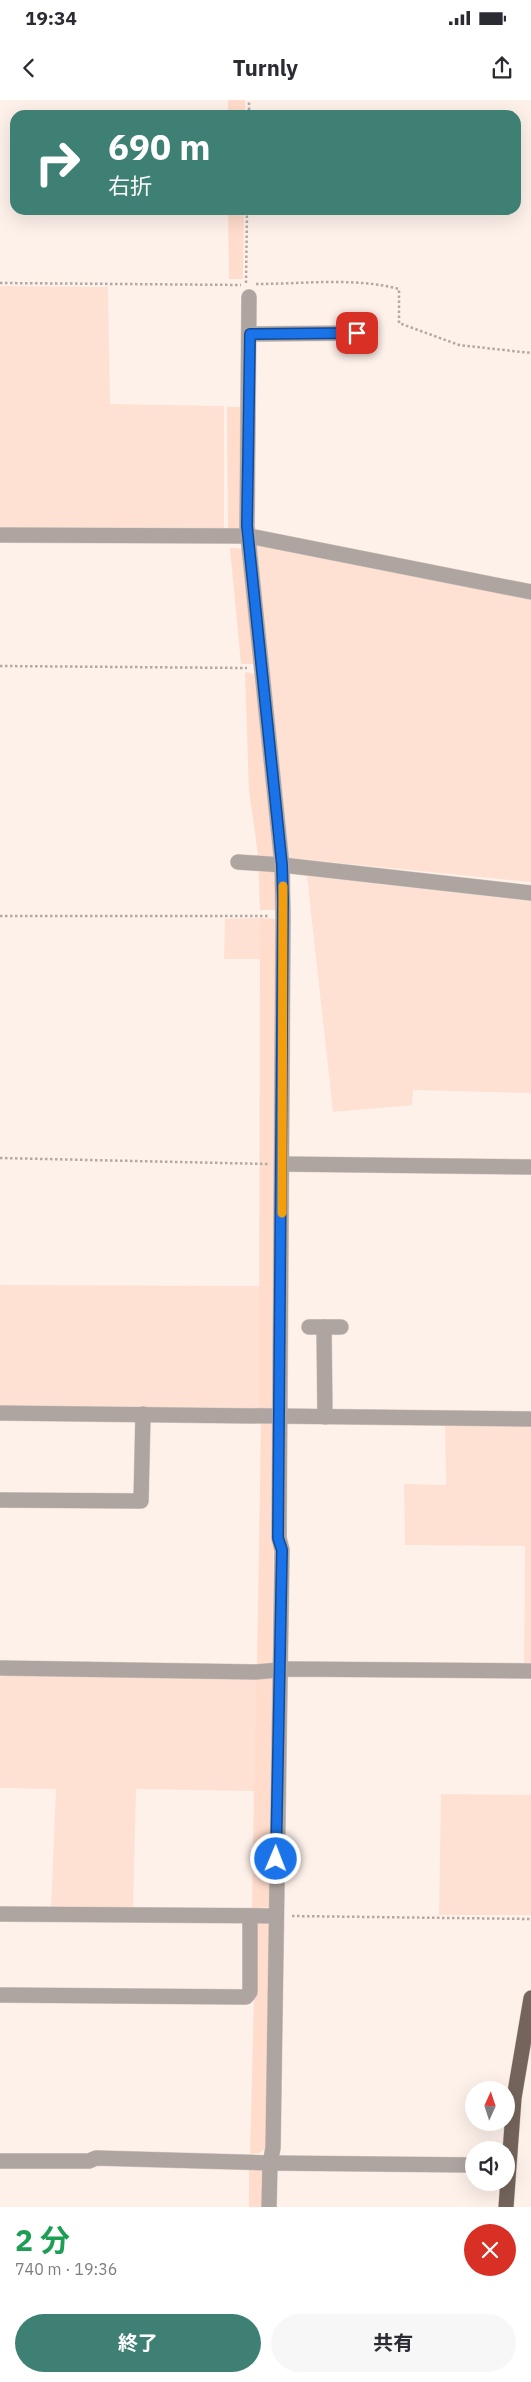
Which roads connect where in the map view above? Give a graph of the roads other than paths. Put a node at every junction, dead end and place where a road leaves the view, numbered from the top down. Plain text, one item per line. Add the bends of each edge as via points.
1 (250, 288) road end
2 (357, 333) dead end
3 (250, 334) junction
4 (0, 535) edge
5 (249, 536) junction
6 (531, 592) edge
7 (238, 862) dead end
8 (282, 865) junction
9 (531, 893) edge
10 (282, 1164) junction
11 (531, 1167) edge
12 (341, 1327) dead end
13 (0, 1413) edge
14 (143, 1414) junction
15 (280, 1416) junction
16 (325, 1417) junction
17 (531, 1418) edge
18 (0, 1500) edge
19 (0, 1668) edge
20 (278, 1669) junction
21 (531, 1671) edge
22 (0, 1914) edge
23 (275, 1916) junction
24 (250, 1917) junction
25 (0, 1995) edge
26 (531, 1998) edge
27 (510, 2141) edge
28 (0, 2161) edge
29 (270, 2163) junction
30 (465, 2165) edge
31 (507, 2191) edge
32 (269, 2207) edge
33 (506, 2207) edge

1 - 3 street
2 - 3 street
3 - 5 street
4 - 5 street
5 - 6 street
5 - 8 street
7 - 8 street
8 - 9 street
8 - 10 street
10 - 11 street
10 - 15 street
12 - 16 street via 317,1327
13 - 14 street
14 - 15 street
14 - 18 street via 141,1501
15 - 16 street
15 - 20 street via 278,1538 282,1550
16 - 17 street
19 - 20 street via 256,1672
20 - 21 street
20 - 23 street
22 - 24 street
23 - 24 street
23 - 29 street via 273,2148
24 - 25 street via 250,1992 246,1997
26 - 27 main road
28 - 29 street via 89,2161 96,2158
29 - 30 street
29 - 32 street
31 - 33 main road

